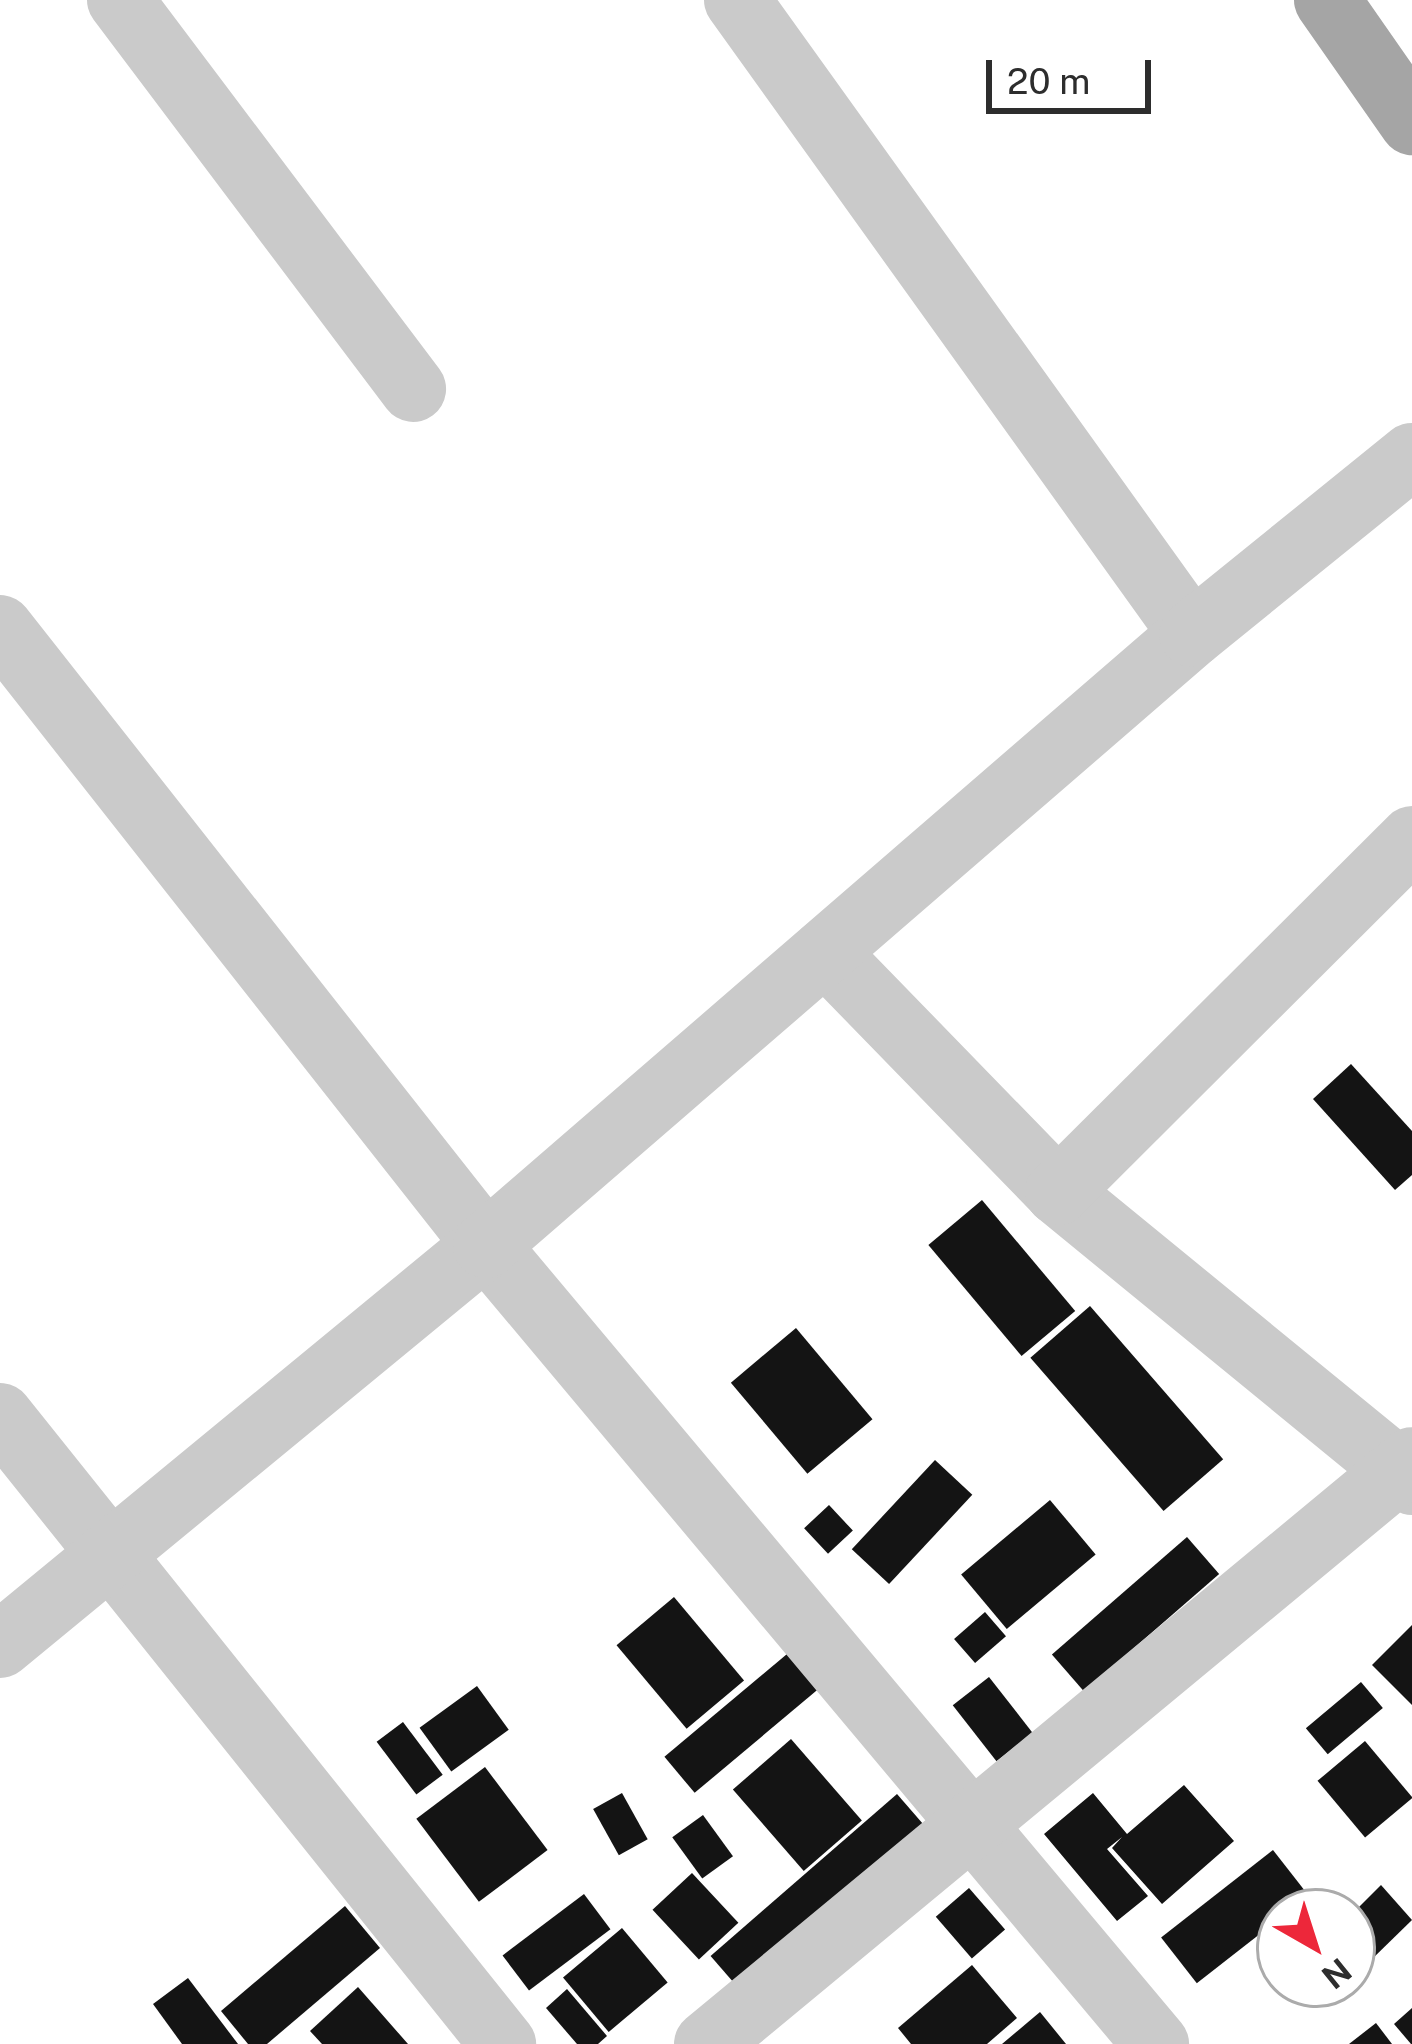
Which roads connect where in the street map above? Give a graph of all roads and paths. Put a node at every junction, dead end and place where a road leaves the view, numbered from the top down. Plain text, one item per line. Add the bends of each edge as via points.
1 (120, 0) edge
2 (737, 0) edge
3 (1327, 0) edge
4 (1412, 122) edge
5 (413, 388) dead end
6 (1412, 455) edge
7 (0, 628) edge
8 (1192, 634) junction
9 (1412, 839) edge
10 (825, 952) junction
11 (1058, 1192) junction
12 (486, 1245) junction
13 (0, 1416) edge
14 (1407, 1472) edge
15 (112, 1552) junction
16 (0, 1645) edge
17 (971, 1824) junction
18 (503, 2044) edge
19 (707, 2044) edge
20 (1156, 2044) edge

1 - 5 street
2 - 8 street
3 - 4 main road
6 - 8 street
7 - 12 street
8 - 10 street
9 - 11 street
10 - 11 street
10 - 12 street
11 - 14 street
12 - 15 street
12 - 17 street
13 - 15 street
14 - 17 street
15 - 16 street
15 - 18 street
17 - 19 street
17 - 20 street

